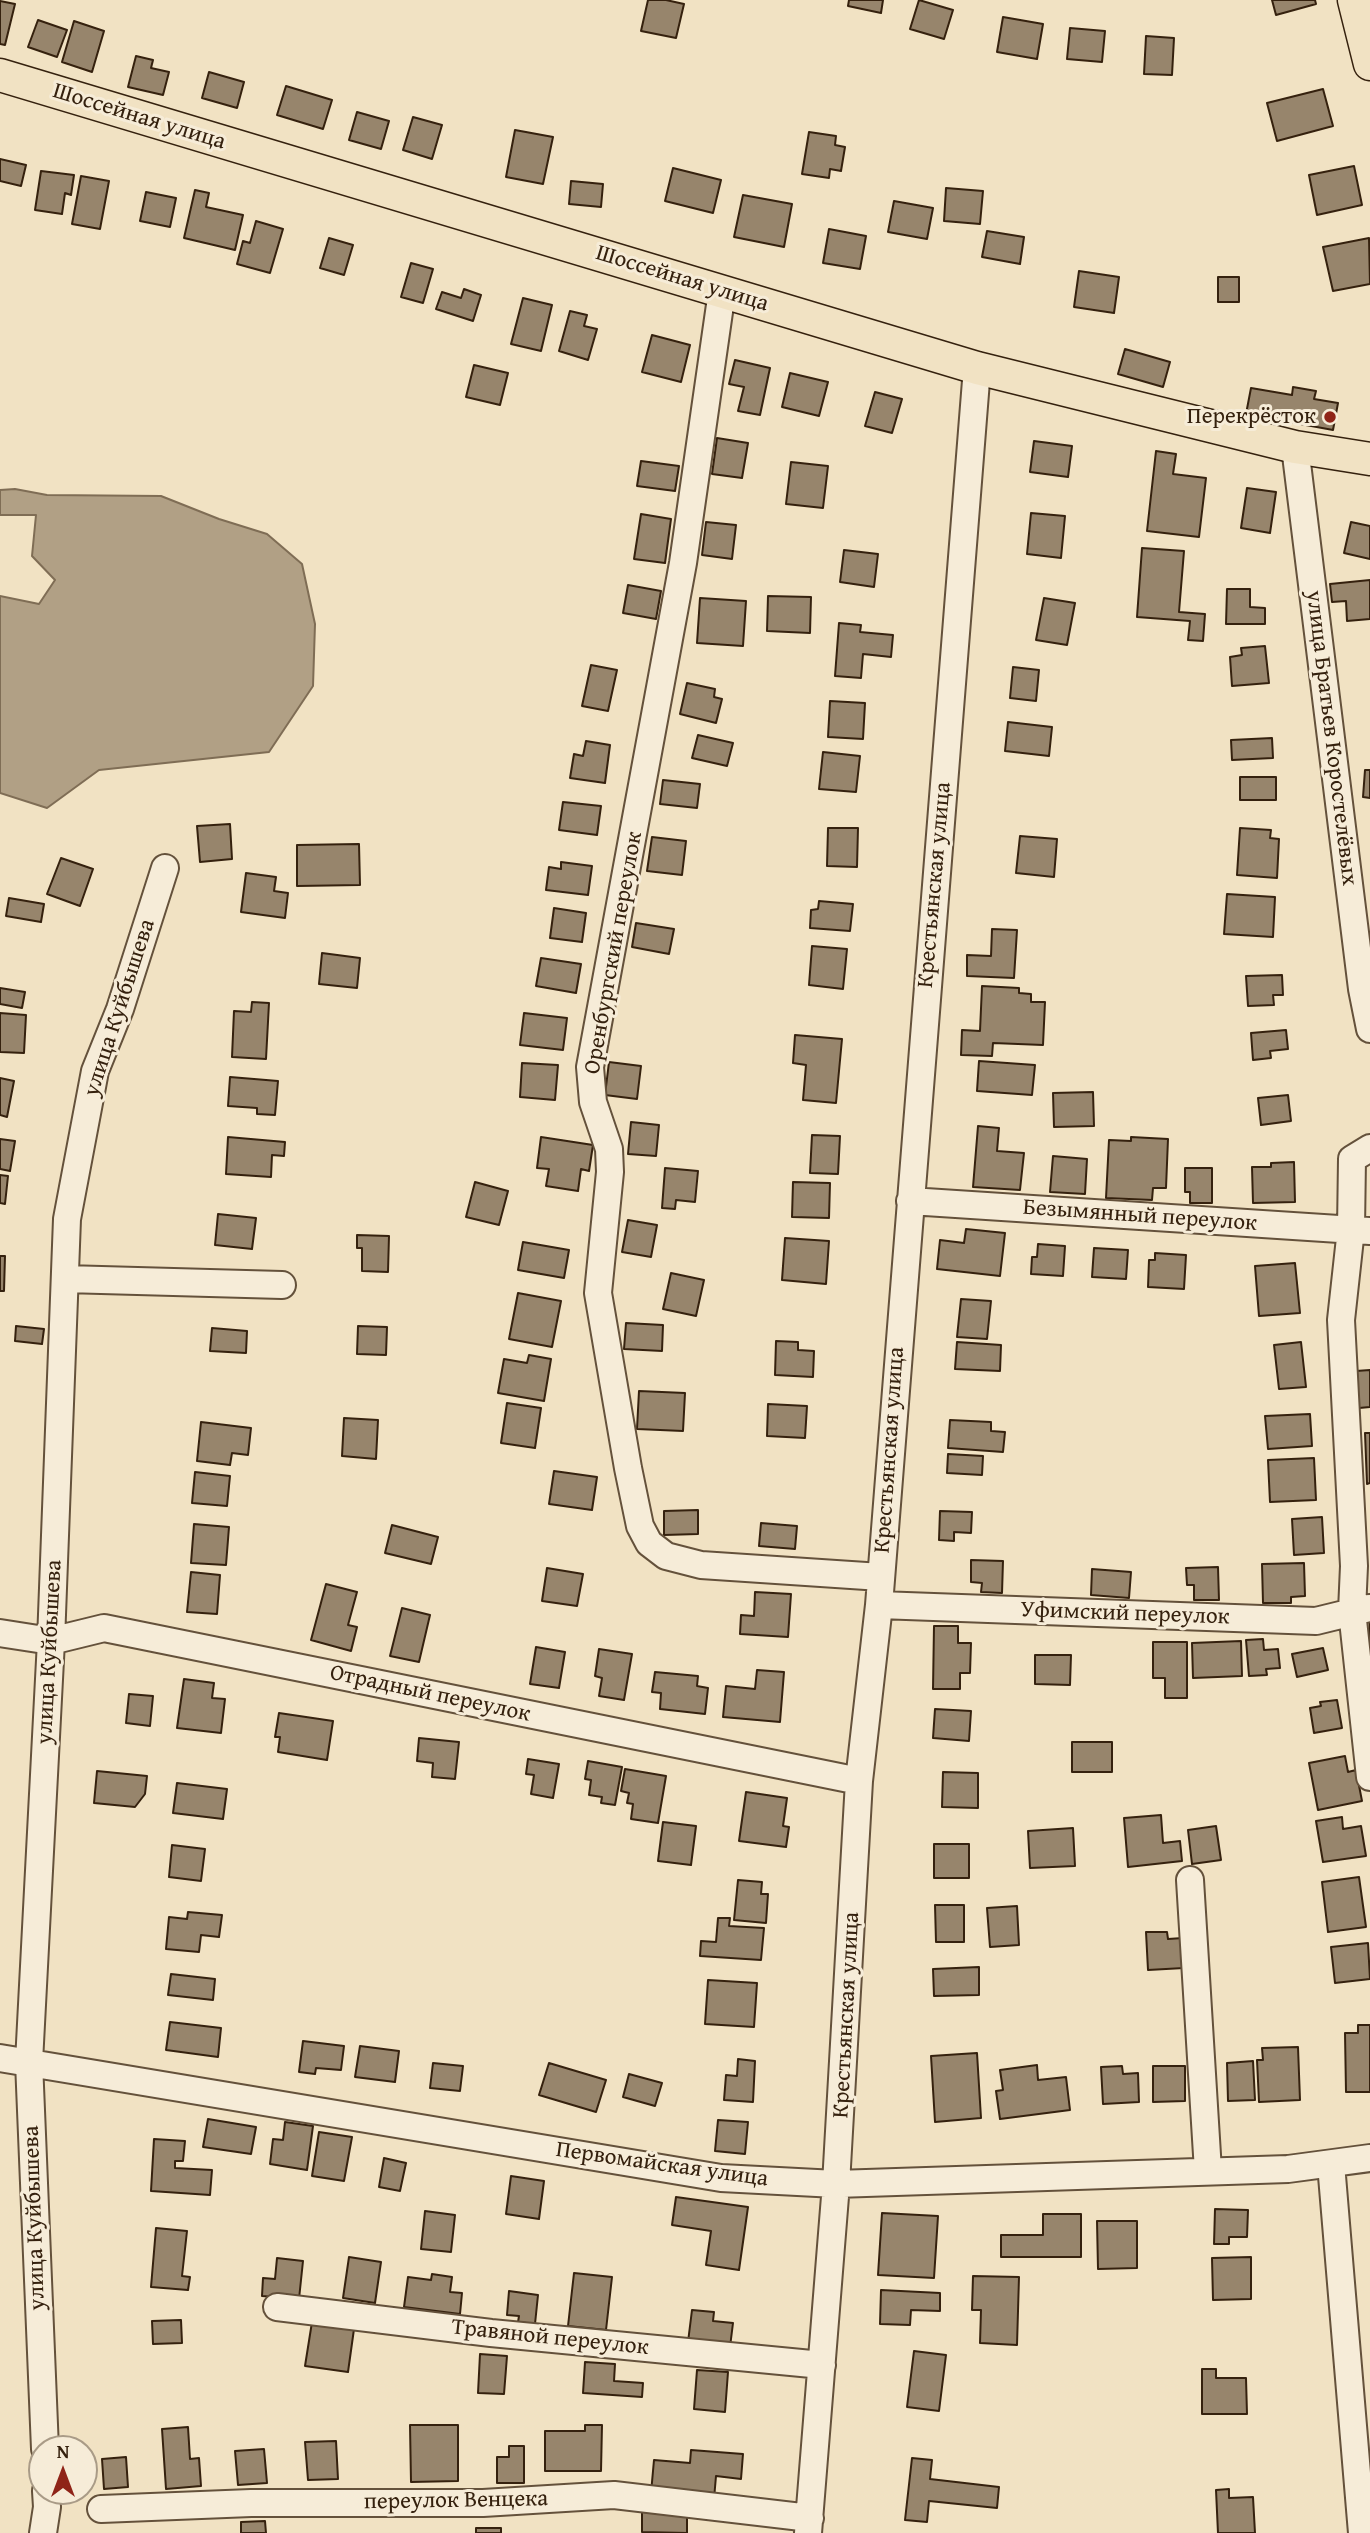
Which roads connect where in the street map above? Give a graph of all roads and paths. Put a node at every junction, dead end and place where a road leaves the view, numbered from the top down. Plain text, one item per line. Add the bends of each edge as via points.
1 (1354, 0) edge
2 (1370, 64) edge
3 (0, 75) edge
4 (722, 291) junction
5 (977, 368) junction
6 (1295, 447) junction
7 (1370, 459) edge
8 (165, 868) dead end
9 (1370, 1029) edge
10 (1370, 1148) edge
11 (909, 1201) junction
12 (1360, 1230) edge
13 (65, 1279) junction
14 (282, 1286) dead end
15 (881, 1577) junction
16 (879, 1605) junction
17 (1361, 1609) edge
18 (0, 1633) edge
19 (51, 1641) junction
20 (1370, 1777) edge
21 (859, 1781) junction
22 (1190, 1880) dead end
23 (0, 2057) edge
24 (29, 2062) junction
25 (1370, 2158) edge
26 (1331, 2164) junction
27 (1208, 2171) junction
28 (836, 2184) junction
29 (277, 2307) dead end
30 (822, 2365) junction
31 (44, 2435) edge
32 (45, 2505) edge
33 (101, 2508) dead end
34 (809, 2525) edge
35 (43, 2533) edge
36 (1362, 2533) edge

1 - 2 main road
3 - 4 main road, Шоссейная улица
4 - 5 main road, Шоссейная улица
4 - 15 street, Оренбургский переулок via 683,563 590,1068 610,1172 598,1293 628,1468 640,1526 649,1543 666,1556 701,1565
5 - 6 main road, Шоссейная улица
5 - 11 street, Крестьянская улица
6 - 7 main road, Шоссейная улица
6 - 9 street, улица Братьев Коростелёвых
8 - 13 street, улица Куйбышева via 95,1071 67,1219
10 - 12 street via 1352,1159
11 - 12 street, Безымянный переулок
11 - 15 street, Крестьянская улица
12 - 17 street via 1341,1320 1354,1566
13 - 14 street
13 - 19 street, улица Куйбышева
15 - 16 street, Крестьянская улица
16 - 17 street, Уфимский переулок via 1316,1621
16 - 21 street, Крестьянская улица
17 - 20 street
18 - 19 street, Отрадный переулок
19 - 21 street, Отрадный переулок via 104,1628
19 - 24 street, улица Куйбышева
21 - 28 street, Крестьянская улица
22 - 27 street
23 - 24 street, Первомайская улица
24 - 28 street, Первомайская улица via 721,2178
24 - 31 street, улица Куйбышева
25 - 26 street, Первомайская улица
26 - 27 street, Первомайская улица
26 - 36 street
27 - 28 street, Первомайская улица
28 - 30 street, Крестьянская улица
29 - 30 street, Травяной переулок
30 - 34 street, Крестьянская улица
32 - 35 street
33 - 34 street, переулок Венцека via 483,2503 614,2495

